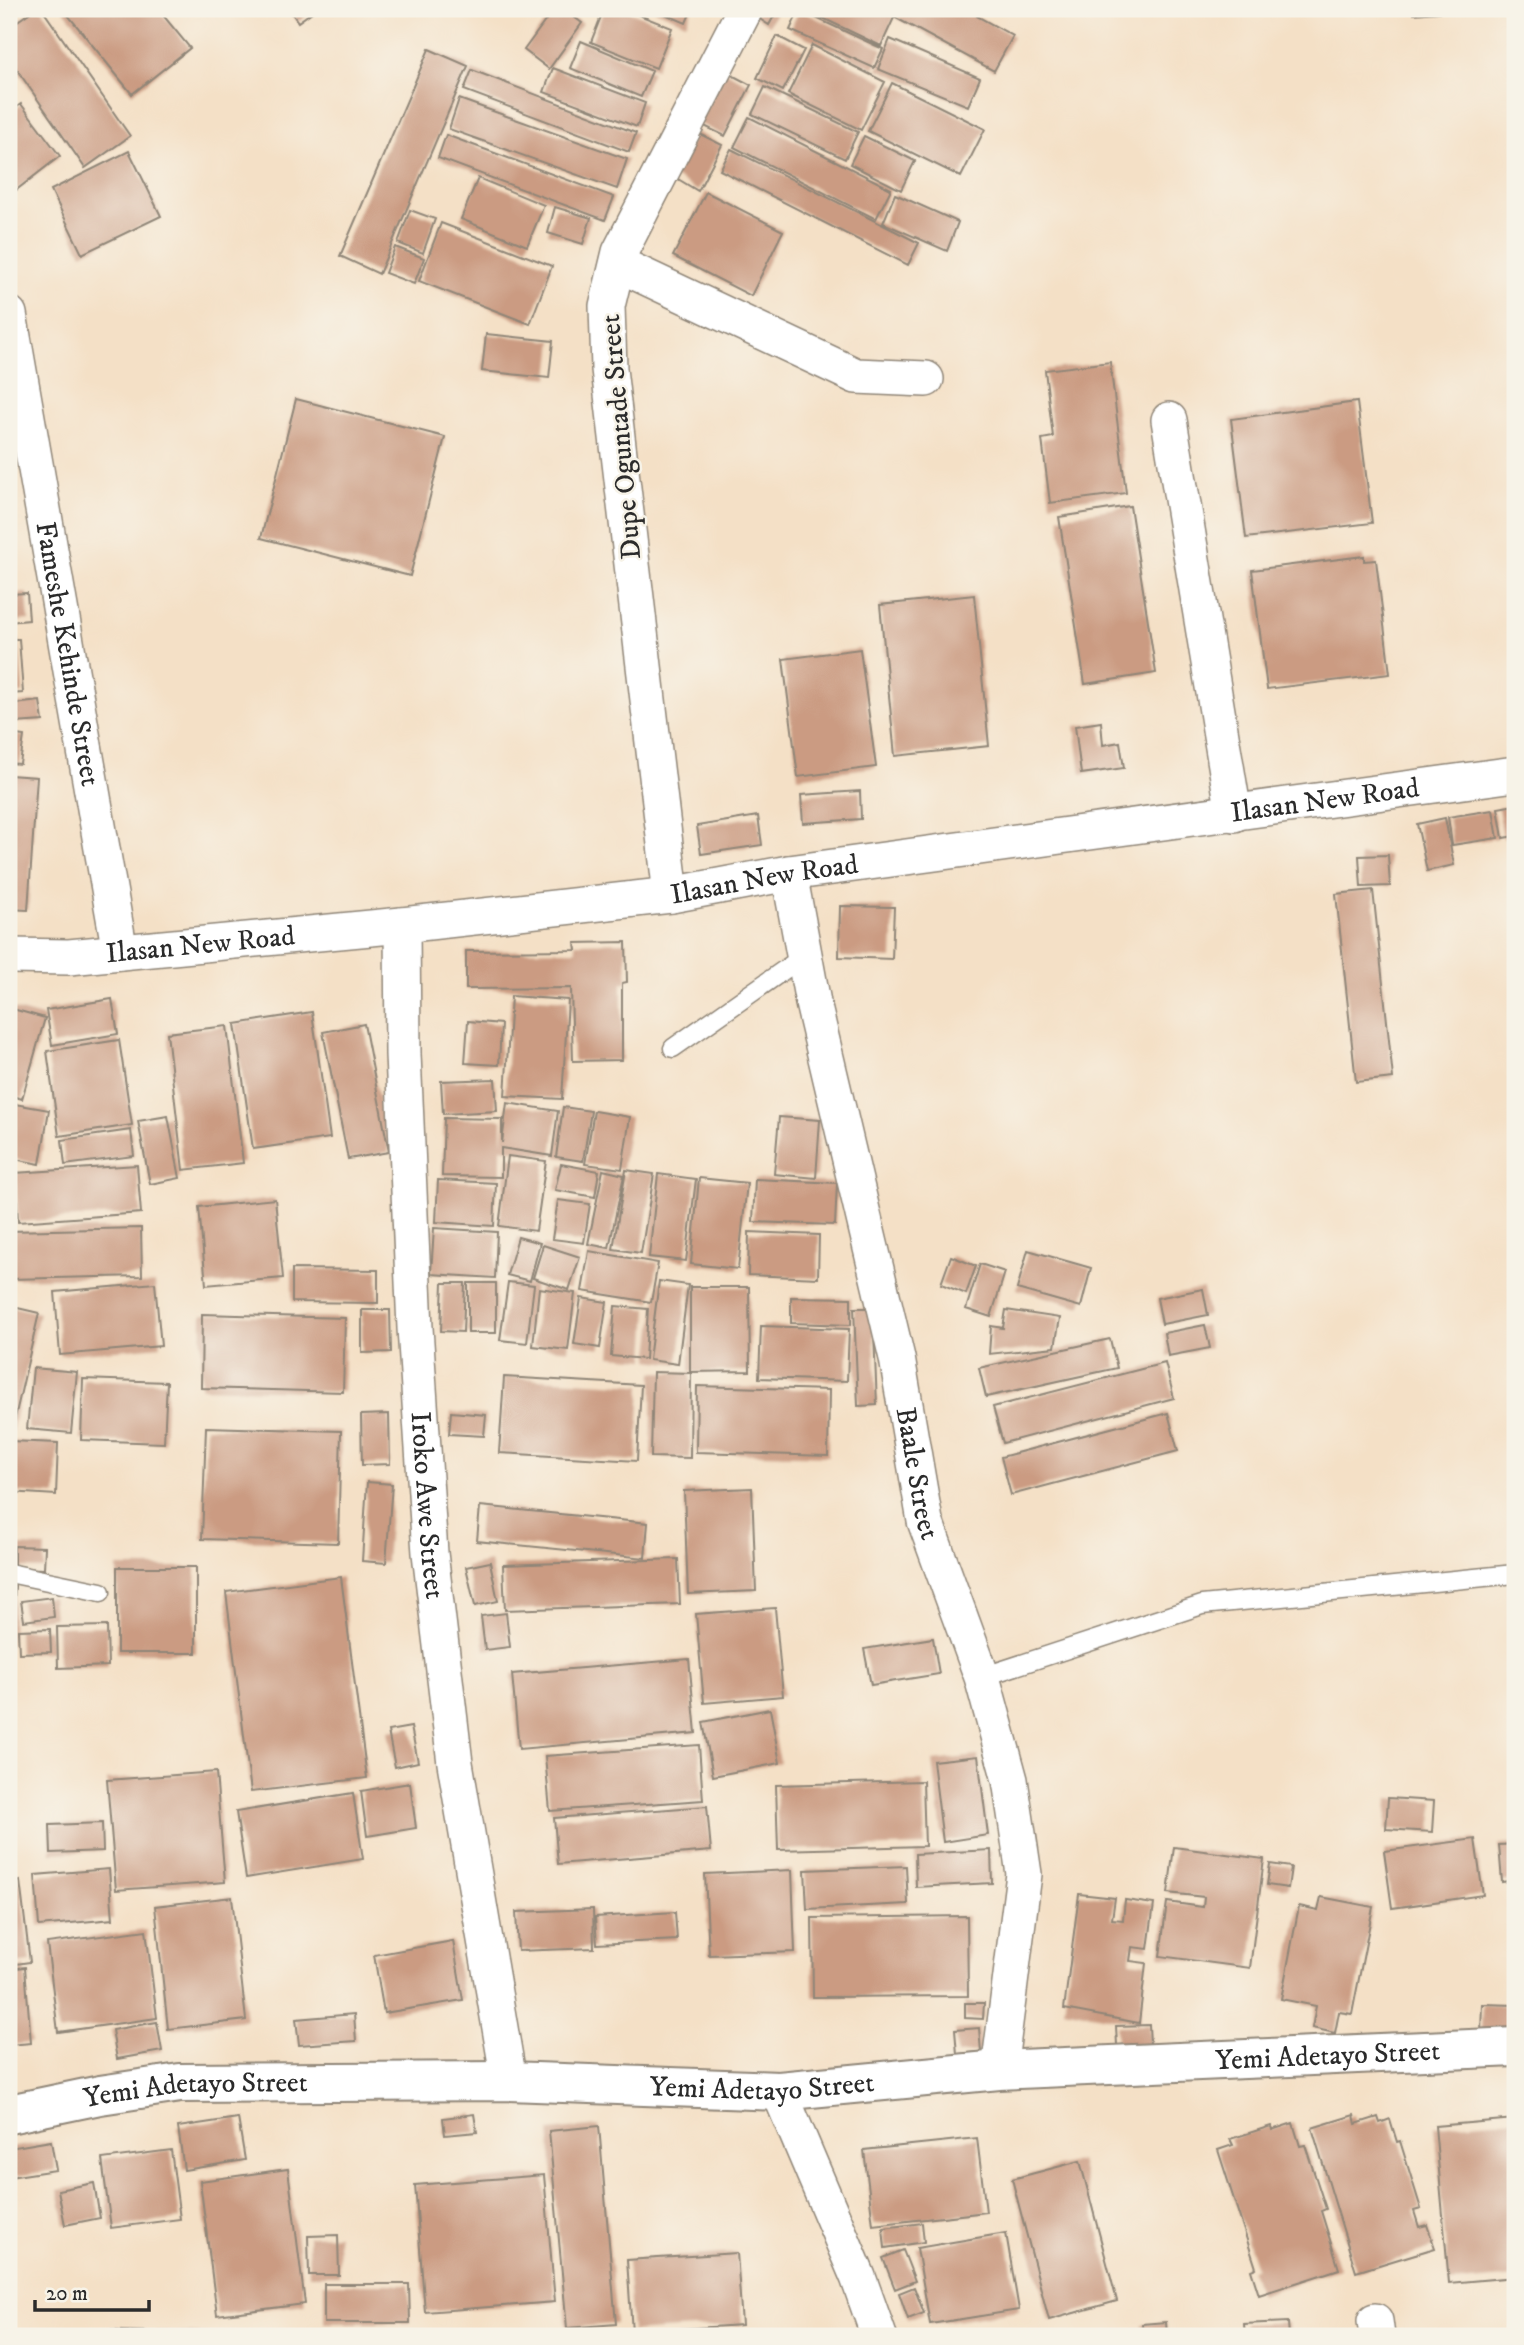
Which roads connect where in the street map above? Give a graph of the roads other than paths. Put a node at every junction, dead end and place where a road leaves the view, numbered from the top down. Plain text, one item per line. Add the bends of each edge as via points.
1 (745, 9) edge
2 (618, 264) junction
3 (9, 314) edge
4 (926, 379) dead end
5 (1169, 420) dead end
6 (1515, 774) edge
7 (1234, 814) junction
8 (789, 873) junction
9 (671, 895) junction
10 (402, 925) junction
11 (120, 952) junction
12 (9, 956) edge
13 (804, 956) junction
14 (673, 1048) dead end
15 (9, 1573) edge
16 (1515, 1574) edge
17 (101, 1592) dead end
18 (982, 1677) junction
19 (1515, 2047) edge
20 (999, 2070) junction
21 (509, 2081) junction
22 (779, 2091) junction
23 (9, 2114) edge
24 (879, 2336) edge

1 - 2 street, Dupe Oguntade Street via 620,252
2 - 4 street via 856,376
2 - 9 street, Dupe Oguntade Street via 607,306 609,369
3 - 11 street, Fameshe Kehinde Street
5 - 7 street
6 - 7 street, Ilasan New Road
7 - 8 street, Ilasan New Road
8 - 9 street, Ilasan New Road
8 - 13 street, Baale Street
9 - 10 street, Ilasan New Road
10 - 11 street, Ilasan New Road
10 - 21 street, Iroko Awe Street via 415,1328 430,1553 455,1763
11 - 12 street, Ilasan New Road
13 - 14 lane
13 - 18 street, Baale Street via 897,1358 925,1521
15 - 17 lane
16 - 18 lane via 1202,1605
18 - 20 street, Baale Street via 1010,1780 1024,1874
19 - 20 street, Yemi Adetayo Street
20 - 22 street, Yemi Adetayo Street
21 - 22 street, Yemi Adetayo Street
21 - 23 street, Yemi Adetayo Street via 180,2083
22 - 24 street

